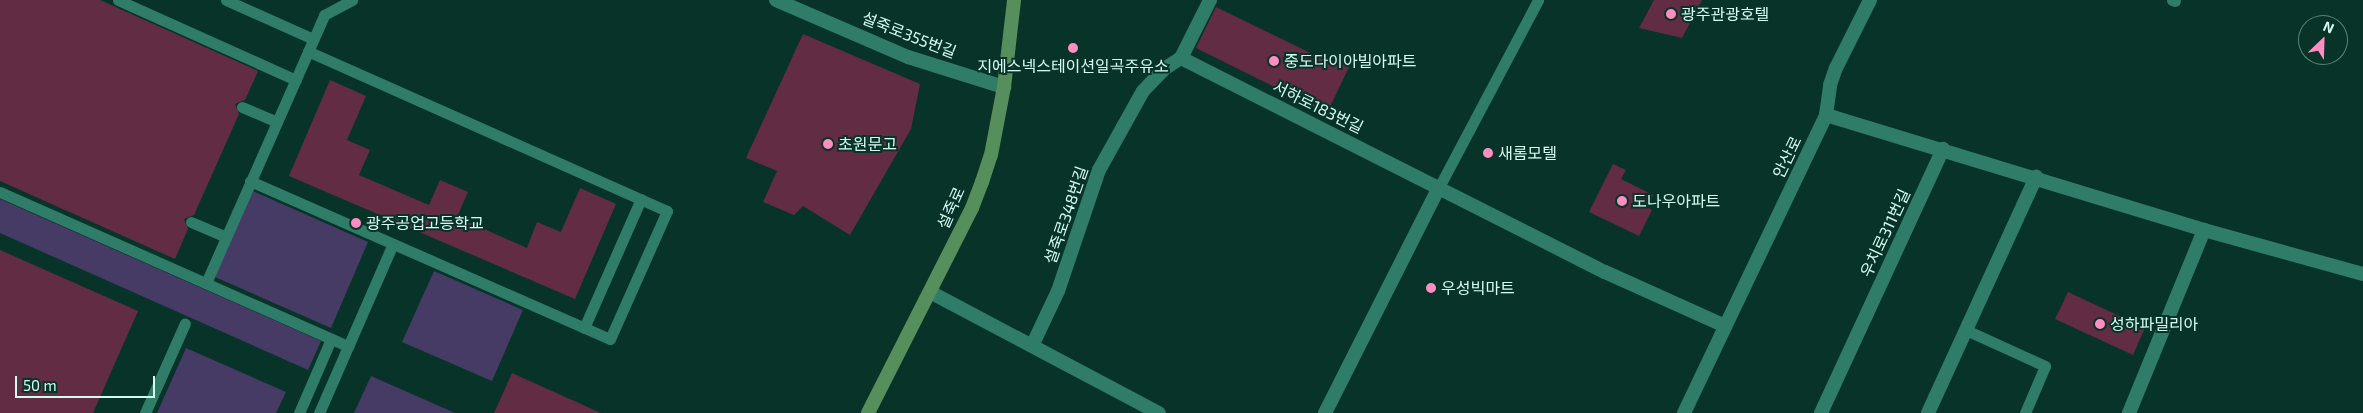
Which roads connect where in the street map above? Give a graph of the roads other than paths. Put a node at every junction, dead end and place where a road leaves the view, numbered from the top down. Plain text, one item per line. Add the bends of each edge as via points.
1 (118, 0) edge
2 (226, 0) edge
3 (352, 0) edge
4 (776, 0) edge
5 (1014, 0) edge
6 (1210, 0) edge
7 (1538, 0) edge
8 (1870, 0) edge
9 (313, 39) junction
10 (308, 51) junction
11 (1181, 58) junction
12 (296, 80) junction
13 (1004, 87) junction
14 (242, 107) dead end
15 (1826, 115) junction
16 (277, 122) junction
17 (1943, 149) junction
18 (2036, 177) junction
19 (250, 181) junction
20 (1438, 188) junction
21 (0, 192) edge
22 (642, 199) junction
23 (191, 222) dead end
24 (2204, 230) junction
25 (226, 238) junction
26 (393, 244) junction
27 (2363, 274) edge
28 (206, 283) junction
29 (930, 292) junction
30 (185, 323) dead end
31 (1725, 326) junction
32 (584, 328) junction
33 (1962, 336) junction
34 (331, 339) junction
35 (348, 346) junction
36 (1032, 346) junction
37 (1141, 409) edge
38 (145, 413) edge
39 (299, 413) edge
40 (319, 413) edge
41 (868, 413) edge
42 (1159, 413) edge
43 (1325, 413) edge
44 (1684, 413) edge
45 (1821, 413) edge
46 (1928, 413) edge
47 (2025, 413) edge
48 (2129, 413) edge

1 - 12 lane
2 - 9 lane
3 - 9 lane via 324,15
4 - 13 street, 설죽로355번길 via 908,57
5 - 13 main road, 설죽로
6 - 11 street
7 - 20 lane
8 - 15 street, 안산로 via 1836,68
9 - 10 lane
10 - 12 lane
10 - 22 lane
11 - 20 street, 서하로183번길
11 - 36 street, 설죽로348번길 via 1164,69 1143,91 1099,170 1058,291
12 - 16 lane
13 - 29 main road, 설죽로 via 991,155 982,182
14 - 16 lane
15 - 17 street
15 - 31 street, 안산로
16 - 19 lane
17 - 18 street
17 - 45 street, 우치로311번길
18 - 24 street
18 - 33 street
19 - 25 lane
19 - 26 lane
20 - 31 street via 1605,272
20 - 43 street
21 - 28 lane
22 - 32 lane
22 - 32 lane via 667,211 610,339
23 - 25 lane
24 - 27 street
24 - 48 street
25 - 28 lane
26 - 32 lane
26 - 35 lane
28 - 34 lane
29 - 36 street
29 - 41 main road, 설죽로
30 - 38 lane
31 - 44 street, 안산로
33 - 46 street
33 - 47 lane via 2045,366
34 - 35 lane
34 - 39 lane
35 - 40 lane
36 - 37 street
37 - 42 street

